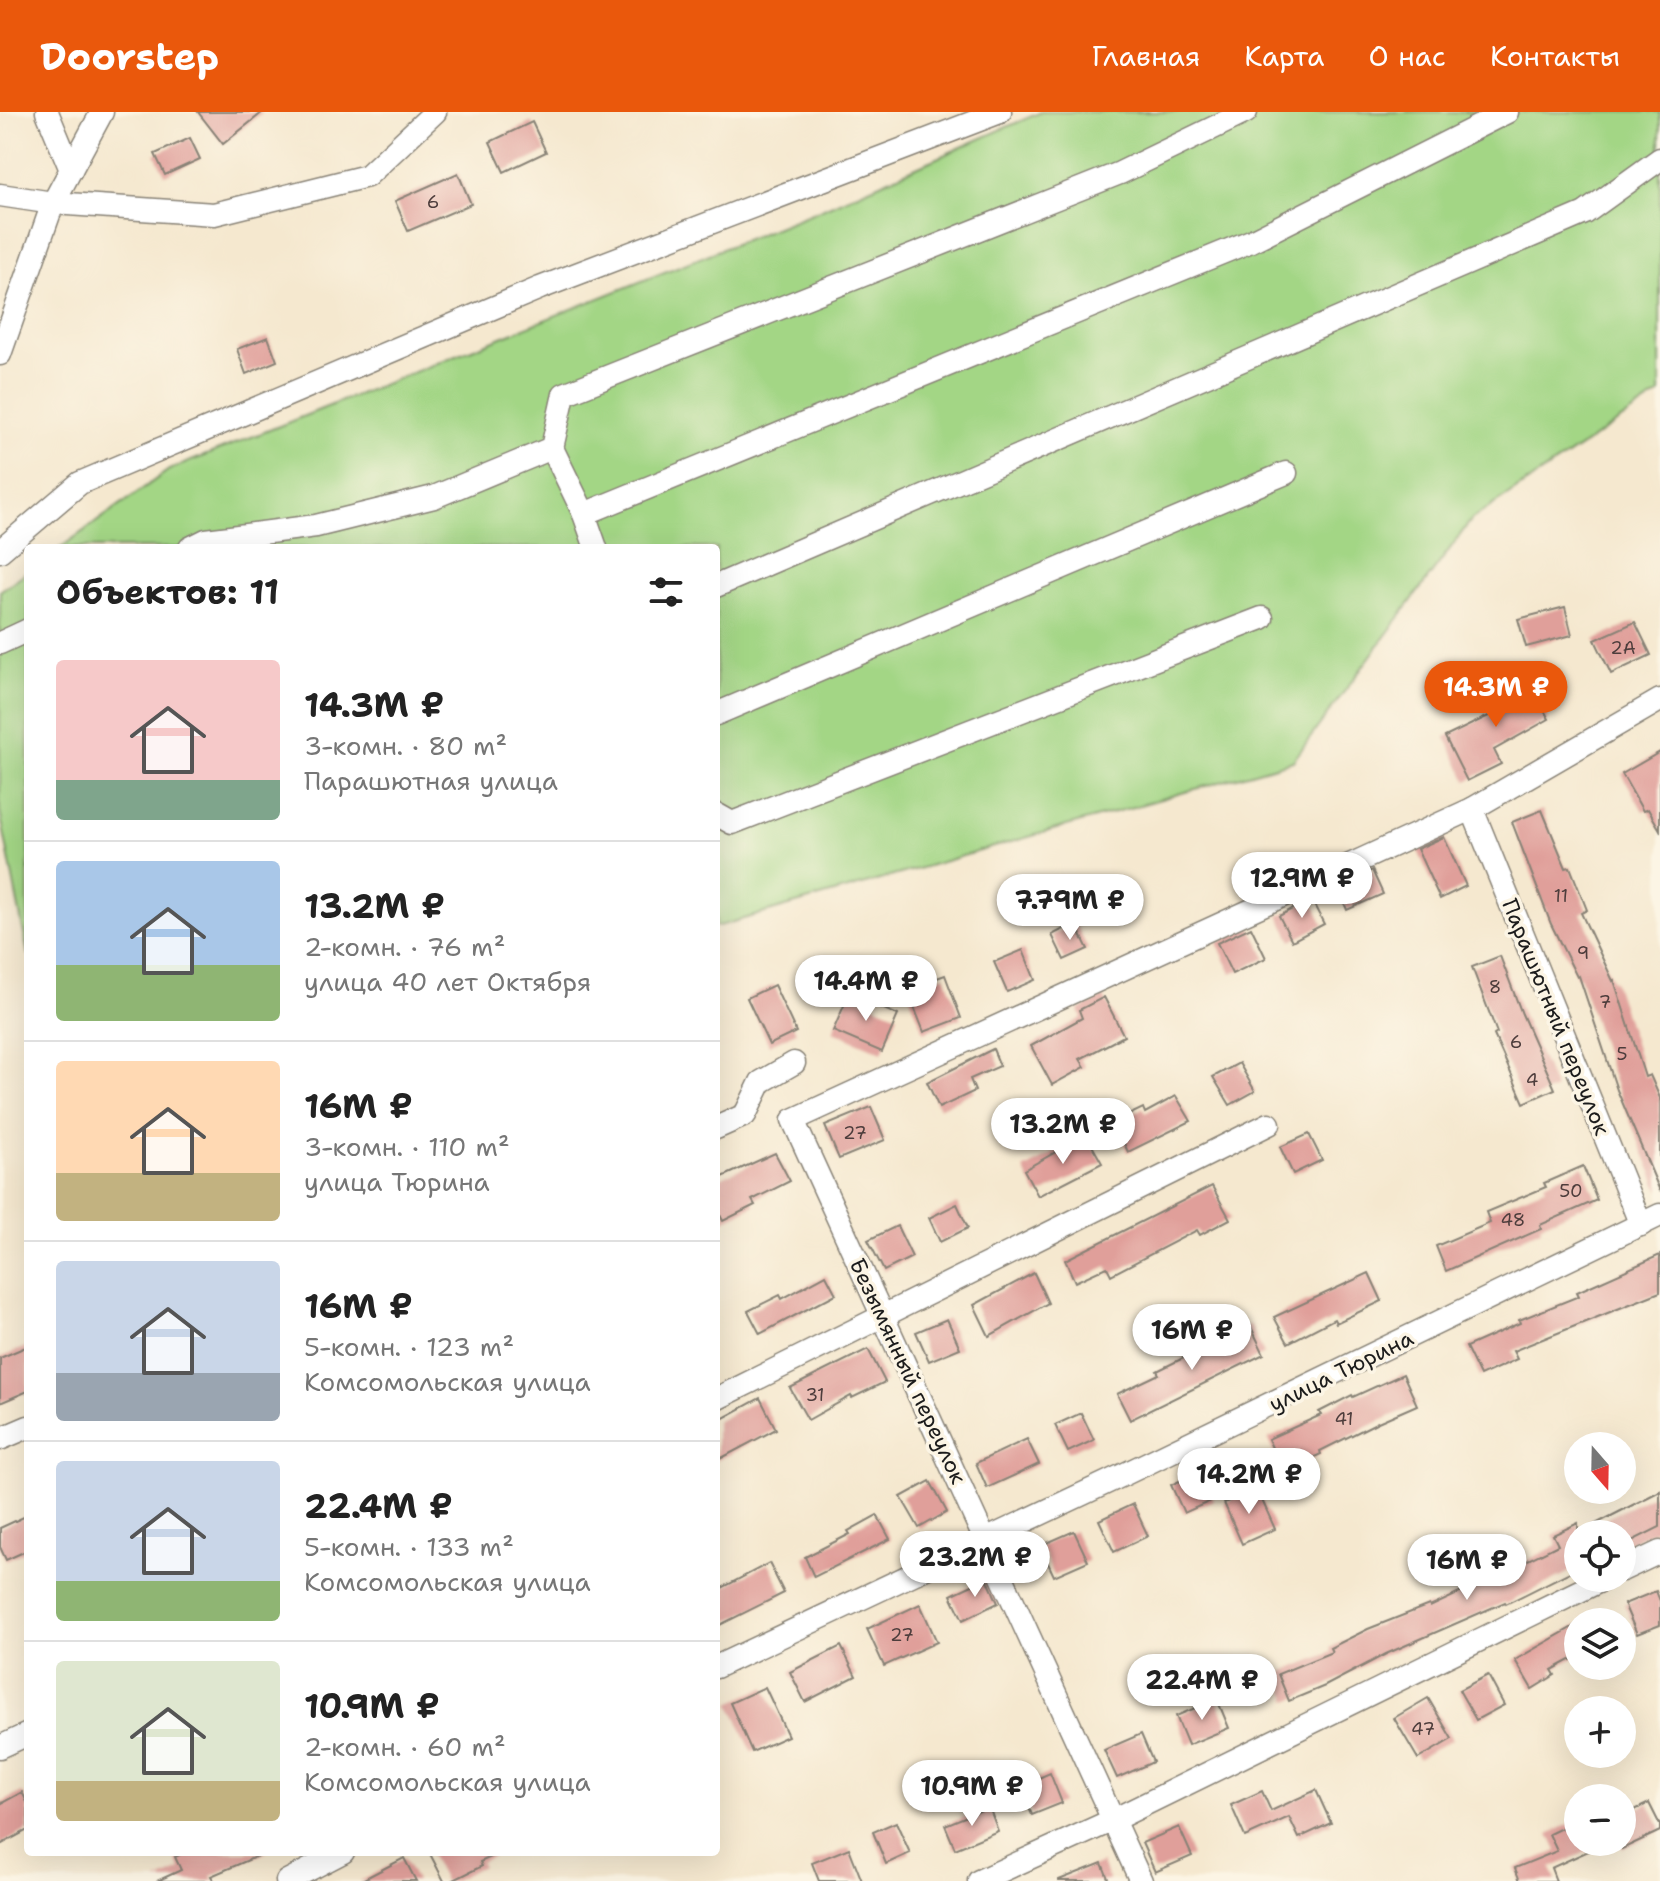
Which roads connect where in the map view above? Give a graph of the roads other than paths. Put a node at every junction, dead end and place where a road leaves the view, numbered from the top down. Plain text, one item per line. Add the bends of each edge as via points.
1 (47, 112) edge
2 (102, 112) edge
3 (435, 112) edge
4 (1000, 112) edge
5 (1246, 112) edge
6 (1507, 112) edge
7 (1660, 159) edge
8 (71, 170) junction
9 (0, 195) edge
10 (53, 203) junction
11 (0, 354) edge
12 (552, 448) junction
13 (1286, 473) dead end
14 (584, 514) junction
15 (198, 544) edge
16 (595, 544) edge
17 (0, 551) edge
18 (720, 584) edge
19 (1262, 618) dead end
20 (24, 632) edge
21 (0, 643) edge
22 (1660, 700) edge
23 (720, 712) edge
24 (1472, 809) junction
25 (720, 816) edge
26 (794, 1063) dead end
27 (1269, 1124) dead end
28 (720, 1126) edge
29 (1650, 1220) edge
30 (882, 1317) junction
31 (720, 1397) edge
32 (24, 1429) edge
33 (0, 1439) edge
34 (985, 1539) junction
35 (1660, 1552) edge
36 (1636, 1563) edge
37 (1577, 1592) edge
38 (720, 1665) edge
39 (24, 1736) edge
40 (0, 1747) edge
41 (1113, 1820) junction
42 (335, 1856) edge
43 (287, 1881) edge
44 (979, 1881) edge
45 (1141, 1881) edge

1 - 8 street
2 - 8 street
3 - 10 street via 367,176 214,214
4 - 17 street via 540,288 80,483
5 - 12 street via 1120,173 564,394
6 - 14 street via 1251,241
7 - 18 street via 1585,213
8 - 10 street
9 - 10 street
10 - 11 street
12 - 14 street
12 - 15 street via 434,497 316,526
13 - 23 street
14 - 16 street
19 - 25 street via 732,823
20 - 21 street
22 - 24 street
24 - 29 street, Парашютный переулок
24 - 30 street, Безымянный переулок via 793,1120
26 - 28 street via 761,1082 745,1115
27 - 30 street
29 - 34 street, улица Тюрина
30 - 31 street
30 - 34 street, Безымянный переулок
32 - 33 street
34 - 38 street, улица Тюрина
34 - 41 street, Безымянный переулок
35 - 36 street
37 - 41 street
39 - 40 street
41 - 44 street
41 - 45 street, Безымянный переулок
42 - 43 street

